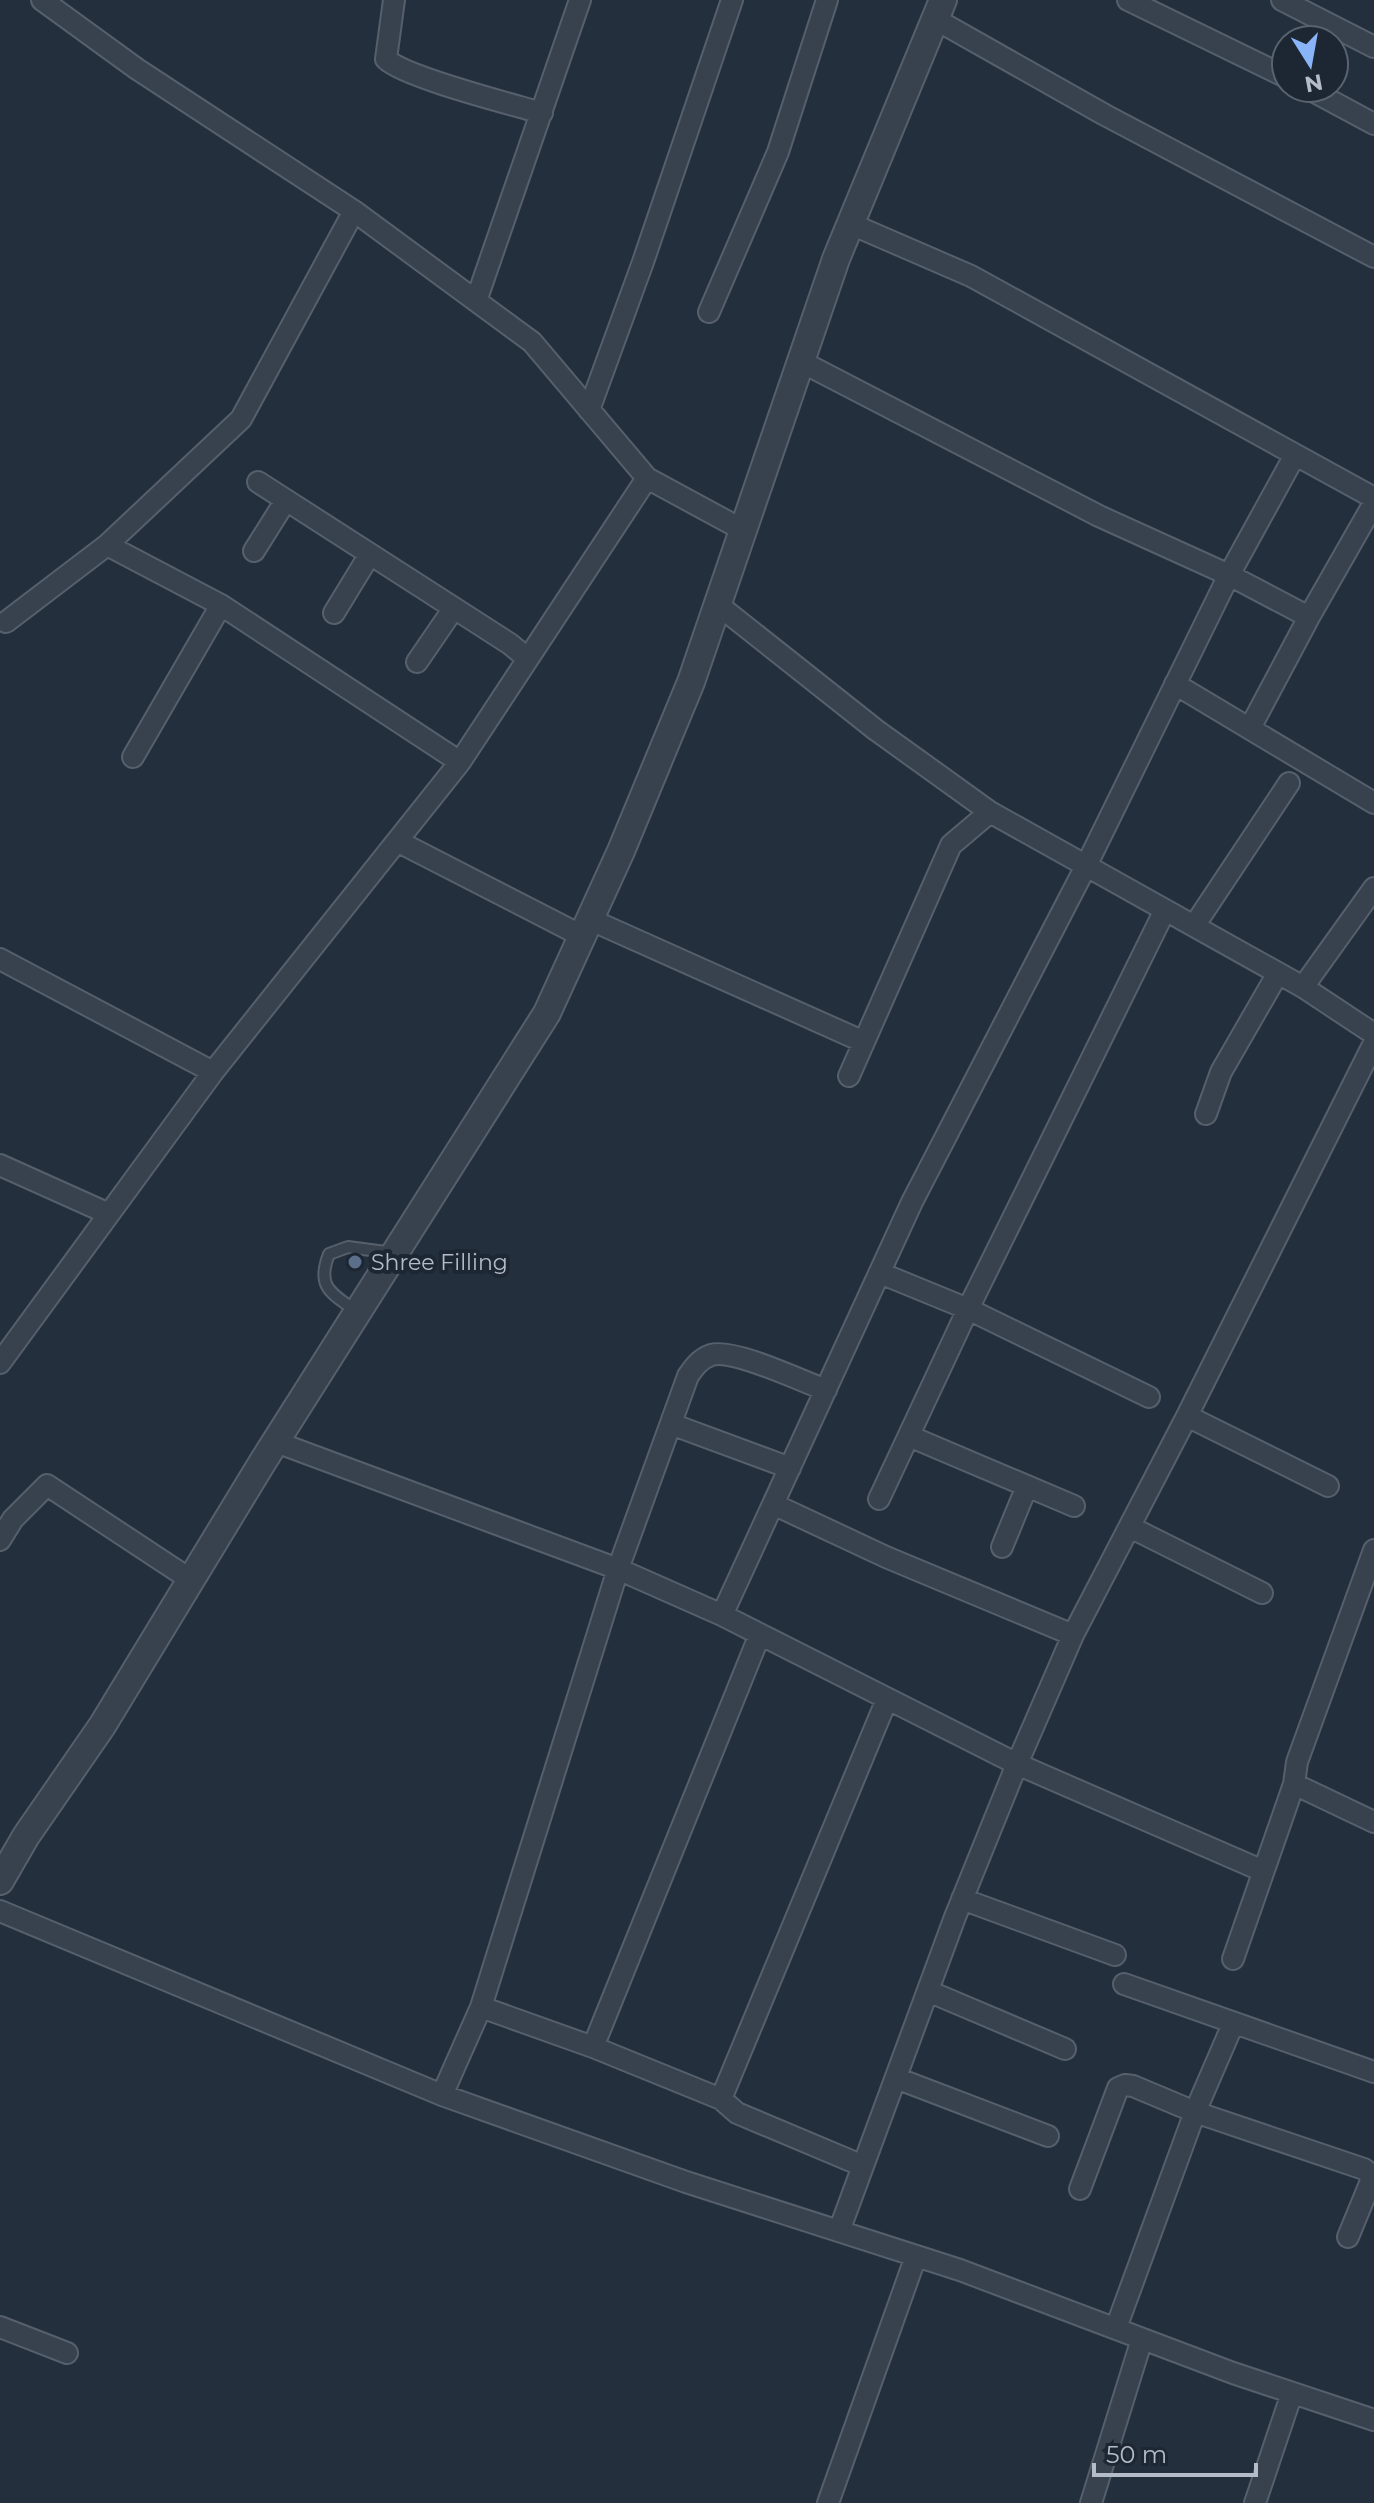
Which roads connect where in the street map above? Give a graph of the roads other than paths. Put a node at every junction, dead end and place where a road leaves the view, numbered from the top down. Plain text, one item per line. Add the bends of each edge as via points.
1 (42, 0) edge
2 (394, 0) edge
3 (580, 0) edge
4 (732, 0) edge
5 (827, 0) edge
6 (1128, 0) edge
7 (1295, 3) edge
8 (939, 9) edge
9 (1374, 47) edge
10 (1270, 69) edge
11 (1337, 104) edge
12 (542, 113) junction
13 (1374, 124) edge
14 (354, 211) junction
15 (851, 224) junction
16 (1374, 257) edge
17 (476, 301) junction
18 (709, 312) dead end
19 (800, 361) junction
20 (589, 410) junction
21 (1295, 455) junction
22 (647, 478) junction
23 (258, 482) dead end
24 (286, 500) junction
25 (1374, 501) edge
26 (741, 529) junction
27 (107, 545) junction
28 (254, 551) dead end
29 (370, 554) junction
30 (1229, 575) junction
31 (717, 604) junction
32 (221, 605) junction
33 (454, 608) junction
34 (334, 613) dead end
35 (1309, 617) junction
36 (2, 626) edge
37 (528, 659) junction
38 (417, 662) dead end
39 (1175, 684) junction
40 (1250, 728) junction
41 (133, 757) dead end
42 (460, 762) junction
43 (1289, 783) dead end
44 (1374, 803) edge
45 (990, 812) junction
46 (397, 841) junction
47 (1086, 866) junction
48 (1374, 888) edge
49 (1165, 910) junction
50 (1194, 926) junction
51 (586, 928) junction
52 (0, 959) edge
53 (1278, 973) junction
54 (1303, 987) junction
55 (1374, 1034) edge
56 (864, 1042) junction
57 (1374, 1043) edge
58 (213, 1072) junction
59 (849, 1076) dead end
60 (1206, 1114) dead end
61 (0, 1165) edge
62 (109, 1214) junction
63 (396, 1253) junction
64 (880, 1273) junction
65 (968, 1309) junction
66 (358, 1313) junction
67 (0, 1363) edge
68 (826, 1390) junction
69 (1149, 1397) dead end
70 (1187, 1416) junction
71 (671, 1424) junction
72 (909, 1436) junction
73 (276, 1442) junction
74 (790, 1468) junction
75 (1027, 1486) junction
76 (1328, 1486) dead end
77 (879, 1499) dead end
78 (773, 1504) junction
79 (1074, 1506) dead end
80 (1130, 1527) junction
81 (0, 1540) edge
82 (1002, 1547) dead end
83 (1374, 1550) edge
84 (618, 1569) junction
85 (191, 1580) junction
86 (1262, 1593) dead end
87 (722, 1615) junction
88 (760, 1634) junction
89 (1073, 1635) junction
90 (887, 1699) junction
91 (1017, 1764) junction
92 (1294, 1784) junction
93 (1374, 1822) edge
94 (1263, 1871) junction
95 (0, 1881) edge
96 (962, 1899) junction
97 (0, 1911) edge
98 (1115, 1955) dead end
99 (1233, 1959) dead end
100 (1124, 1984) dead end
101 (928, 1991) junction
102 (481, 2007) junction
103 (1233, 2024) junction
104 (593, 2047) junction
105 (1065, 2049) dead end
106 (1374, 2072) edge
107 (896, 2078) junction
108 (442, 2095) junction
109 (721, 2099) junction
110 (1195, 2112) junction
111 (1048, 2136) dead end
112 (863, 2166) junction
113 (1080, 2189) dead end
114 (839, 2231) junction
115 (1348, 2237) dead end
116 (916, 2256) junction
117 (0, 2327) edge
118 (1116, 2328) junction
119 (1142, 2339) junction
120 (67, 2353) dead end
121 (1292, 2393) junction
122 (1374, 2420) edge
123 (828, 2503) edge
124 (1091, 2503) edge
125 (1255, 2503) edge

1 - 14 street
2 - 12 street via 386,59 391,64
3 - 12 street
4 - 20 street
5 - 18 street via 778,152
6 - 10 street
7 - 9 street
8 - 15 street
8 - 16 street via 1105,115
11 - 13 street
12 - 17 street
14 - 17 street
14 - 27 street via 241,419
15 - 19 street
15 - 21 street via 971,276
17 - 20 street via 532,342
19 - 26 street
19 - 30 street via 1099,516
20 - 22 street
21 - 25 street
21 - 30 street
22 - 26 street
22 - 37 street
23 - 24 street
24 - 28 street
24 - 29 street
25 - 35 street
26 - 31 street
27 - 32 street
27 - 36 street
29 - 33 street
29 - 34 street
30 - 35 street
30 - 39 street
31 - 45 street
31 - 51 street via 691,682
32 - 41 street
32 - 42 street
33 - 37 street
33 - 38 street
35 - 40 street
37 - 42 street
39 - 40 street
39 - 47 street
40 - 44 street
42 - 46 street
43 - 50 street
45 - 47 street
45 - 56 street via 951,845
46 - 51 street
46 - 58 street
47 - 49 street
47 - 64 street
48 - 54 street
49 - 50 street
49 - 65 street
50 - 53 street
51 - 56 street
51 - 63 street via 547,1013
52 - 58 street
53 - 54 street
53 - 60 street via 1221,1072
54 - 55 street
56 - 59 street
57 - 70 street
58 - 62 street
61 - 62 street
62 - 67 street
63 - 66 street
63 - 66 lane via 348,1247 329,1254 322,1271 328,1291
64 - 65 street
64 - 68 street
65 - 69 street
65 - 72 street
66 - 73 street
68 - 71 street via 731,1354 712,1355 688,1376
68 - 74 street
70 - 76 street
70 - 80 street
71 - 74 street
71 - 84 street
72 - 75 street
72 - 77 street
73 - 84 street
73 - 85 street
74 - 78 street
75 - 79 street
75 - 82 street
78 - 87 street
78 - 89 street
80 - 86 street
80 - 89 street
81 - 85 street via 47,1485
83 - 92 street via 1297,1762
84 - 87 street
84 - 102 street
85 - 95 street
87 - 88 street
88 - 90 street
88 - 104 street
89 - 91 street
90 - 91 street
90 - 109 street
91 - 94 street
91 - 96 street
92 - 93 street
92 - 94 street
94 - 99 street
96 - 98 street
96 - 101 street
97 - 108 street
100 - 103 street
101 - 105 street
101 - 107 street
102 - 104 street
102 - 108 street
103 - 106 street
103 - 110 street
104 - 109 street
107 - 111 street
107 - 112 street
108 - 114 street
109 - 112 street via 737,2113
110 - 113 street via 1133,2086 1118,2088
110 - 115 street via 1369,2173 1371,2181
110 - 118 street
112 - 114 street
114 - 116 street
116 - 118 street
116 - 123 street
117 - 120 street
118 - 119 street
119 - 121 street
119 - 124 street
121 - 122 street
121 - 125 street

